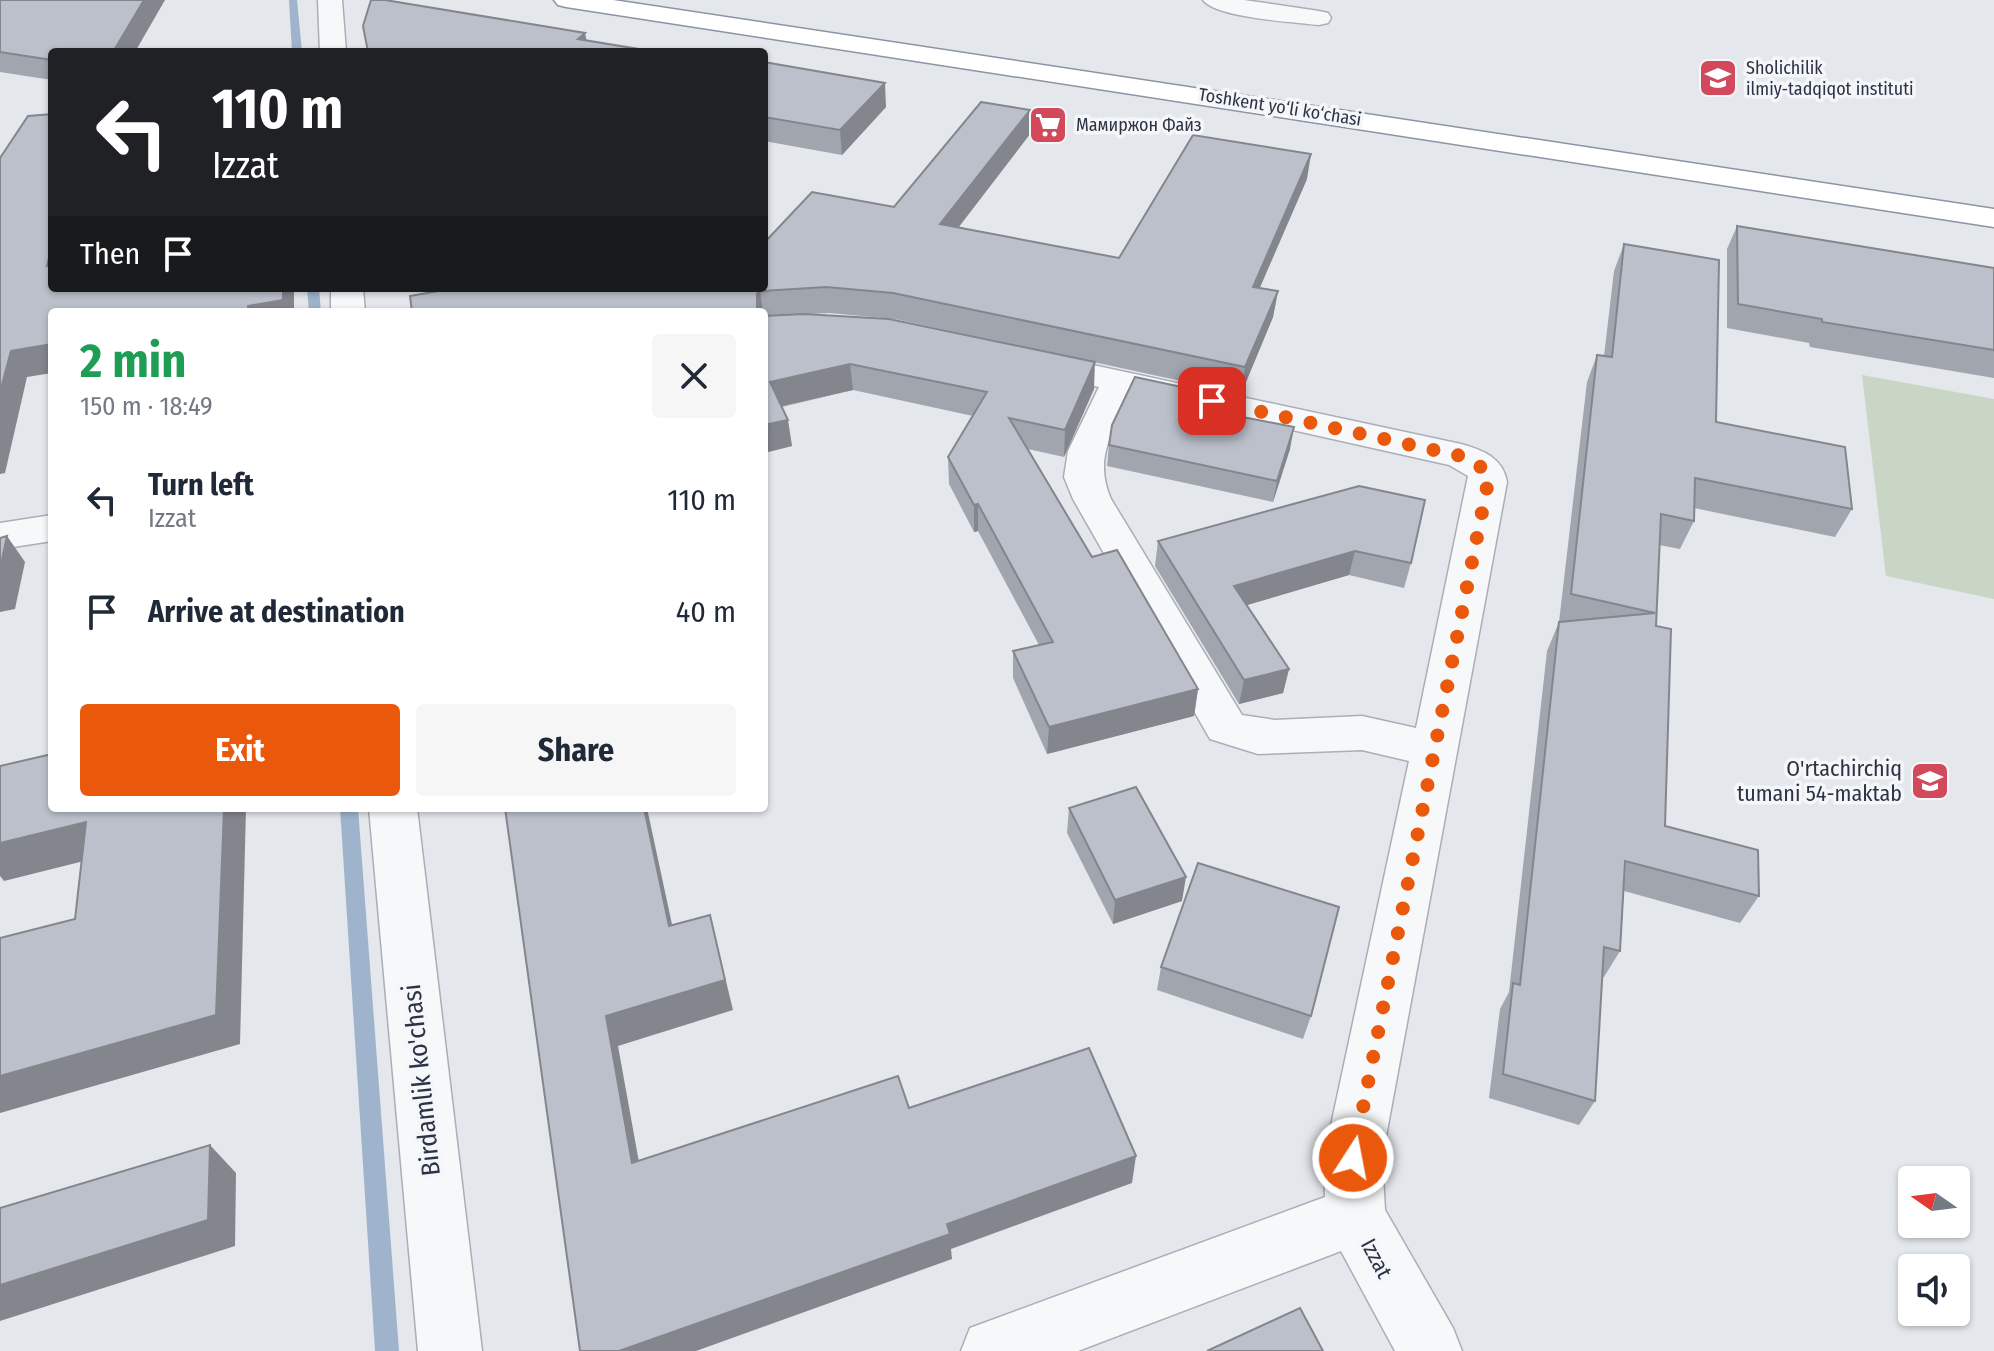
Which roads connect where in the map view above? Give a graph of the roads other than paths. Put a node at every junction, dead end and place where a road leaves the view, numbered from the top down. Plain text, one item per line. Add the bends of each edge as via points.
1 (330, 0) edge
2 (566, 0) edge
3 (700, 0) edge
4 (1215, 0) edge
5 (1319, 18) dead end
6 (333, 48) edge
7 (1994, 193) edge
8 (1994, 218) edge
9 (999, 355) edge
10 (1119, 381) junction
11 (48, 529) edge
12 (0, 536) edge
13 (1434, 751) junction
14 (393, 812) edge
15 (1355, 1216) junction
16 (450, 1351) edge
17 (993, 1351) edge
18 (1430, 1351) edge

1 - 6 street
2 - 8 highway, Toshkent yo‘li ko‘chasi
3 - 7 highway, Toshkent yo‘li ko‘chasi
4 - 5 street
9 - 10 street, Izzat
10 - 13 street via 1087,451 1083,477 1226,727 1242,736 1262,737 1363,733
10 - 13 street, Izzat via 1461,456 1486,470 1488,482
11 - 12 street
13 - 15 street, Izzat via 1353,1158
14 - 16 street, Birdamlik ko'chasi
15 - 17 street
15 - 18 street, Izzat

